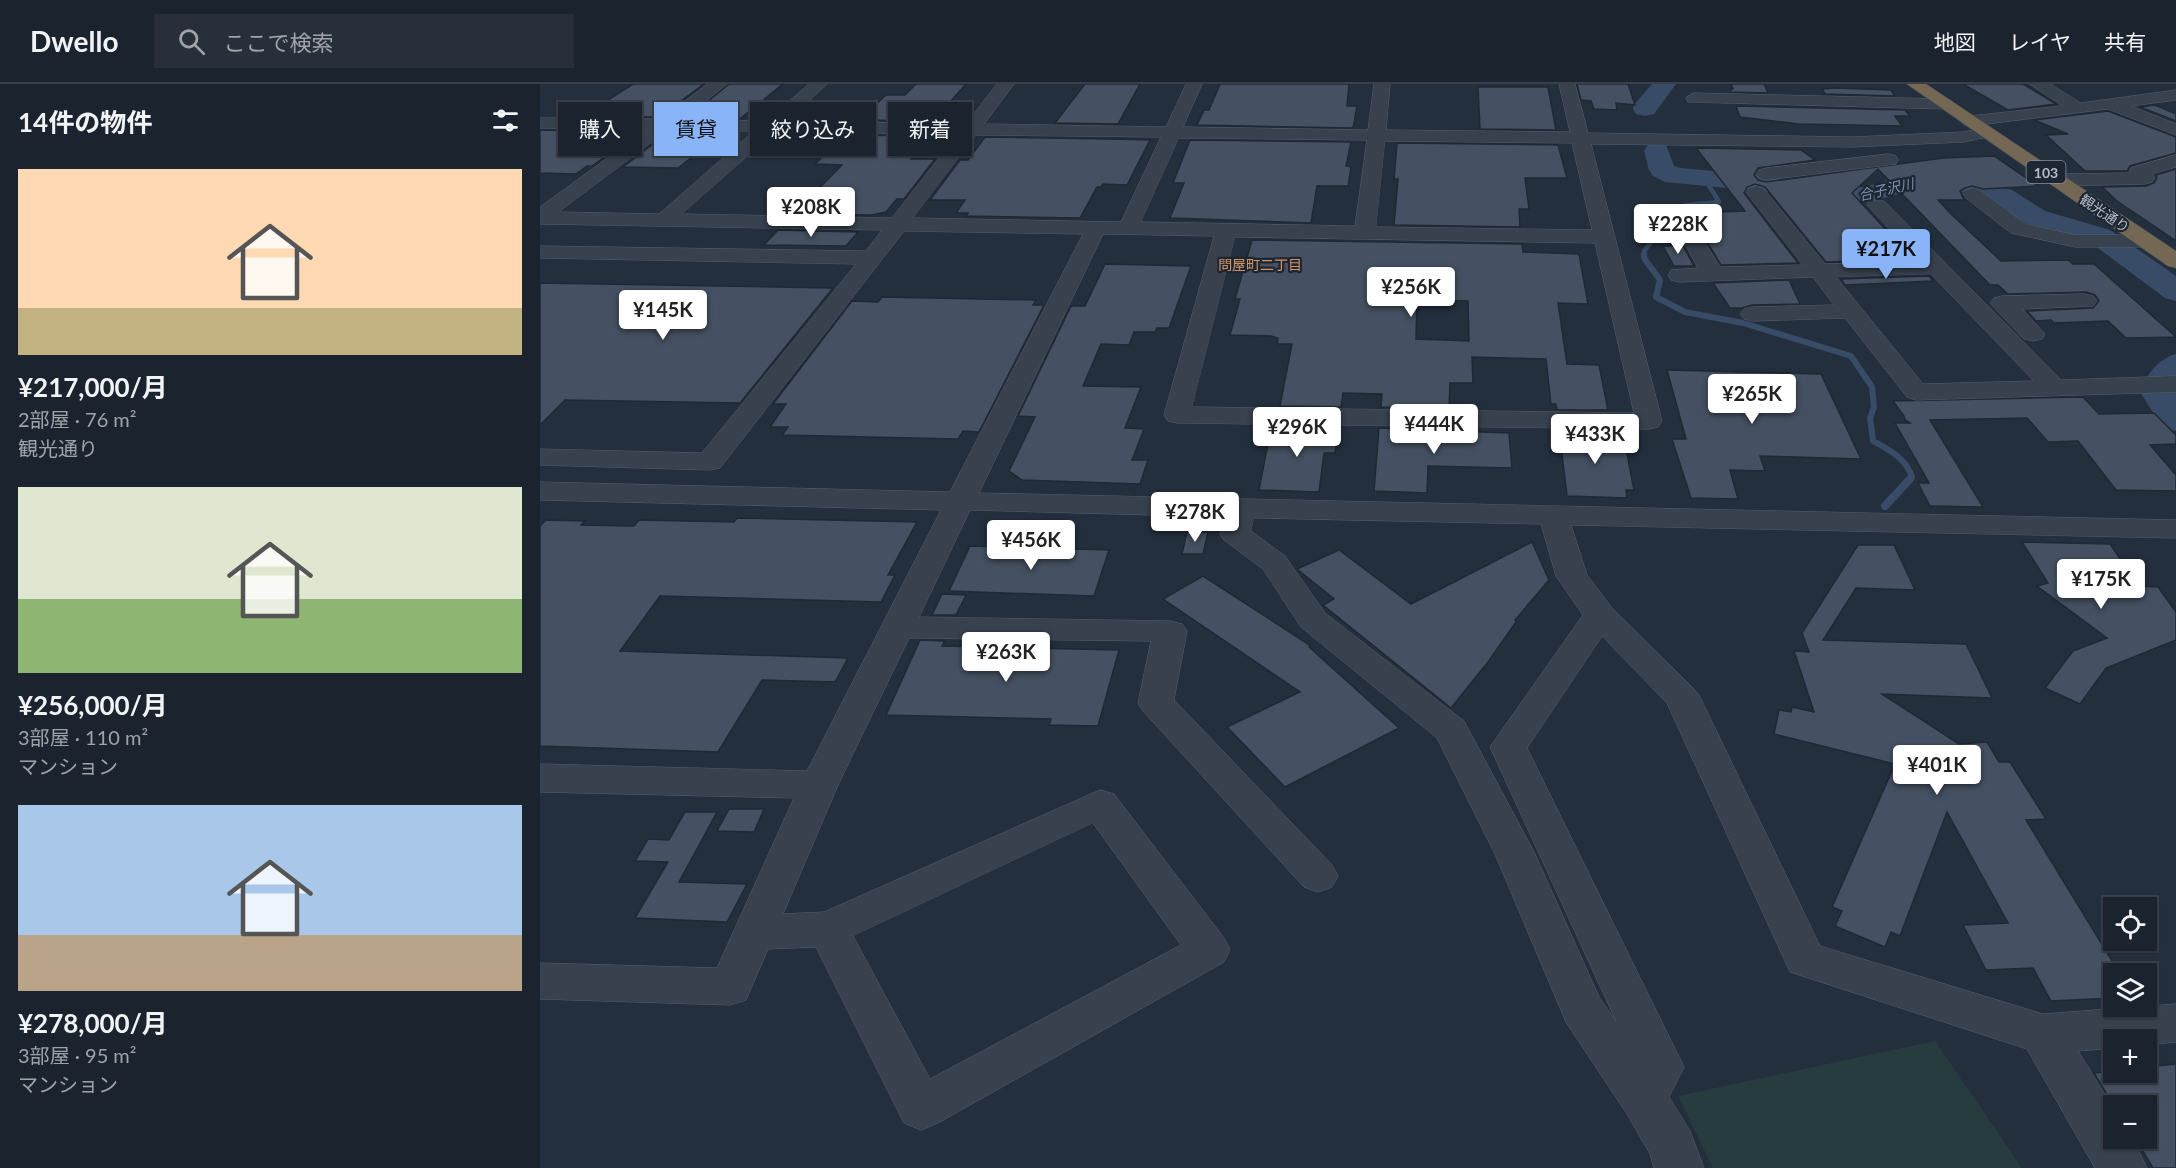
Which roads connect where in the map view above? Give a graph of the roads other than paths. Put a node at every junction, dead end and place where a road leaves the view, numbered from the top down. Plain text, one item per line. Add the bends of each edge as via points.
1 (718, 84) edge
2 (819, 84) edge
3 (1006, 84) edge
4 (1194, 84) edge
5 (1382, 84) edge
6 (1567, 84) edge
7 (1914, 84) edge
8 (2038, 84) edge
9 (2172, 84) edge
10 (2176, 86) edge
11 (2176, 95) edge
12 (1694, 98) dead end
13 (694, 102) edge
14 (798, 102) edge
15 (1945, 104) junction
16 (2111, 104) junction
17 (2079, 109) junction
18 (540, 116) edge
19 (654, 120) edge
20 (654, 121) edge
21 (540, 123) edge
22 (876, 125) edge
23 (973, 126) junction
24 (1978, 126) junction
25 (1174, 129) junction
26 (2176, 130) edge
27 (654, 132) edge
28 (1376, 132) junction
29 (1580, 135) junction
30 (1709, 140) junction
31 (1788, 141) junction
32 (750, 144) edge
33 (2011, 148) junction
34 (1744, 153) dead end
35 (1717, 158) dead end
36 (2176, 161) edge
37 (2057, 180) junction
38 (1973, 194) dead end
39 (1877, 205) dead end
40 (540, 217) edge
41 (664, 220) junction
42 (1684, 224) dead end
43 (898, 225) junction
44 (1096, 228) junction
45 (1128, 229) junction
46 (1226, 231) junction
47 (1365, 234) junction
48 (1604, 237) junction
49 (2146, 241) junction
50 (540, 252) edge
51 (2173, 257) edge
52 (872, 258) junction
53 (1947, 263) junction
54 (1820, 270) junction
55 (1679, 274) dead end
56 (1713, 274) junction
57 (2085, 301) dead end
58 (2002, 303) junction
59 (1852, 311) junction
60 (1752, 314) dead end
61 (2175, 384) edge
62 (2085, 386) junction
63 (2054, 387) junction
64 (540, 457) edge
65 (540, 490) edge
66 (962, 500) junction
67 (1241, 508) junction
68 (1553, 516) junction
69 (2176, 529) edge
70 (1600, 615) junction
71 (898, 627) junction
72 (540, 778) edge
73 (819, 785) junction
74 (1318, 876) dead end
75 (828, 929) junction
76 (754, 933) junction
77 (540, 981) edge
78 (2176, 1023) edge
79 (2043, 1034) junction
80 (1644, 1099) junction
81 (1678, 1168) edge
82 (2122, 1168) edge

1 - 13 street
2 - 14 street
3 - 23 street
4 - 25 street
5 - 28 street
6 - 29 street
7 - 15 highway, 観光通り / 103
8 - 17 street
9 - 10 street
11 - 16 street
12 - 15 street
15 - 24 highway, 観光通り / 103
16 - 17 street
16 - 26 street
17 - 24 street
18 - 19 street
20 - 21 street
22 - 23 street
23 - 25 street
23 - 43 street
24 - 29 street via 1832,135
24 - 31 street via 1973,136
24 - 33 highway, 観光通り / 103
25 - 28 street
25 - 45 street
27 - 40 street
28 - 29 street
28 - 47 street
29 - 30 street
29 - 48 street
30 - 31 street
30 - 35 street
31 - 34 street via 1796,153
32 - 41 street
33 - 37 highway, 観光通り / 103
33 - 54 street via 1909,158 1761,183
36 - 37 street via 2138,172 2145,178
37 - 49 highway, 観光通り / 103
38 - 49 street via 2018,229 2075,241
39 - 53 street
40 - 41 street
41 - 43 street
42 - 56 street
43 - 44 street
43 - 52 street
44 - 45 street
44 - 66 street
45 - 46 street
46 - 47 street
46 - 48 street via 1178,415 1649,421
47 - 48 street
49 - 51 highway, 観光通り / 103
50 - 52 street
52 - 64 street via 710,462
53 - 54 street
53 - 58 street
53 - 63 street
54 - 56 street
54 - 59 street
55 - 56 street
57 - 58 street
58 - 62 street
59 - 60 street
59 - 63 street via 1916,392
61 - 62 street
62 - 63 street
65 - 66 street
66 - 67 street
66 - 71 street
67 - 68 street
67 - 80 street via 1235,534 1274,563 1313,620 1451,730 1515,854 1582,1009
68 - 69 street
68 - 70 street via 1572,576
70 - 79 street via 1682,697 1805,959
70 - 80 street via 1508,747 1661,1067
71 - 73 street
71 - 74 street via 1170,631 1156,703
72 - 73 street
73 - 76 street
75 - 75 street via 1100,804 1209,950 921,1108
75 - 76 street
76 - 77 street via 730,987
78 - 79 street
79 - 82 street
80 - 81 street via 1673,1147

